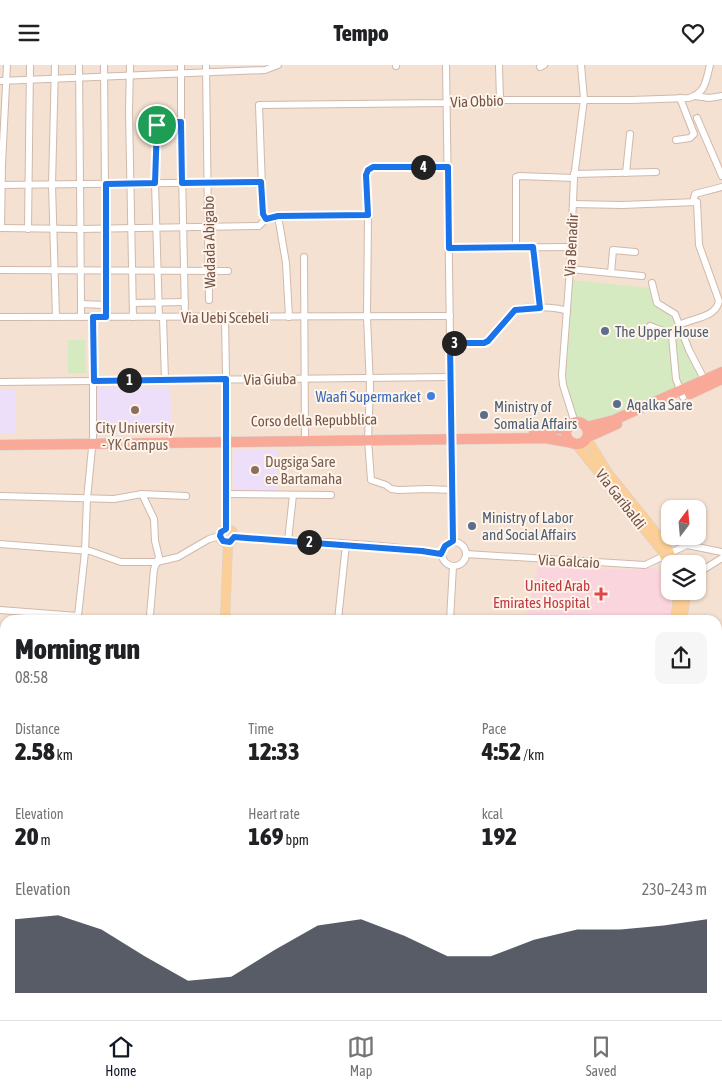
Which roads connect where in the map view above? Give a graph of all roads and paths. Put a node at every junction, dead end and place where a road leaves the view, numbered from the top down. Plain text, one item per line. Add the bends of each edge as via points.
1 (7, 65) edge
2 (30, 65) edge
3 (56, 65) edge
4 (78, 65) edge
5 (104, 65) edge
6 (130, 65) edge
7 (157, 65) edge
8 (181, 65) edge
9 (206, 65) edge
10 (278, 65) edge
11 (446, 65) edge
12 (498, 65) edge
13 (581, 65) edge
14 (710, 65) edge
15 (259, 67) edge
16 (238, 68) edge
17 (181, 73) junction
18 (206, 73) junction
19 (158, 74) junction
20 (130, 76) junction
21 (105, 77) junction
22 (78, 78) junction
23 (55, 79) junction
24 (29, 80) junction
25 (3, 81) edge
26 (695, 96) junction
27 (722, 96) edge
28 (680, 98) junction
29 (584, 99) junction
30 (500, 100) junction
31 (448, 103) junction
32 (697, 119) dead end
33 (181, 122) junction
34 (630, 134) dead end
35 (676, 140) dead end
36 (448, 167) junction
37 (656, 172) dead end
38 (626, 173) junction
39 (574, 175) junction
40 (722, 176) edge
41 (261, 182) junction
42 (155, 183) junction
43 (182, 183) junction
44 (208, 183) junction
45 (79, 184) junction
46 (106, 184) junction
47 (130, 184) junction
48 (0, 185) edge
49 (28, 185) junction
50 (52, 185) junction
51 (722, 187) edge
52 (693, 202) junction
53 (573, 204) junction
54 (368, 215) junction
55 (278, 216) junction
56 (266, 219) junction
57 (208, 227) junction
58 (0, 228) edge
59 (156, 228) junction
60 (183, 228) junction
61 (28, 229) junction
62 (54, 229) junction
63 (80, 229) junction
64 (106, 229) junction
65 (132, 229) junction
66 (516, 247) junction
67 (533, 247) junction
68 (571, 247) junction
69 (449, 248) junction
70 (635, 252) dead end
71 (304, 257) dead end
72 (570, 269) junction
73 (0, 270) edge
74 (55, 270) junction
75 (80, 270) junction
76 (106, 271) junction
77 (132, 271) junction
78 (157, 271) junction
79 (184, 271) junction
80 (209, 271) junction
81 (228, 271) dead end
82 (611, 273) junction
83 (642, 276) dead end
84 (652, 283) dead end
85 (210, 299) dead end
86 (133, 303) junction
87 (158, 303) junction
88 (184, 303) junction
89 (81, 304) junction
90 (106, 305) junction
91 (540, 308) junction
92 (567, 311) junction
93 (0, 317) edge
94 (56, 317) junction
95 (81, 317) junction
96 (93, 317) junction
97 (106, 317) junction
98 (133, 317) junction
99 (161, 317) junction
100 (185, 317) junction
101 (225, 317) junction
102 (289, 317) junction
103 (305, 317) junction
104 (367, 317) junction
105 (450, 317) junction
106 (679, 325) junction
107 (650, 326) dead end
108 (450, 343) junction
109 (722, 372) edge
110 (370, 377) junction
111 (451, 377) junction
112 (305, 378) junction
113 (226, 379) junction
114 (704, 379) junction
115 (722, 379) edge
116 (165, 380) junction
117 (0, 381) edge
118 (94, 381) junction
119 (682, 394) junction
120 (571, 426) junction
121 (587, 434) junction
122 (368, 437) junction
123 (452, 437) junction
124 (305, 438) junction
125 (0, 440) edge
126 (227, 440) junction
127 (93, 441) junction
128 (574, 444) junction
129 (0, 445) edge
130 (452, 490) junction
131 (142, 494) junction
132 (227, 494) junction
133 (293, 495) junction
134 (331, 495) dead end
135 (0, 496) edge
136 (186, 496) dead end
137 (87, 499) junction
138 (223, 532) junction
139 (231, 540) junction
140 (288, 541) junction
141 (453, 541) junction
142 (0, 544) edge
143 (346, 545) junction
144 (85, 552) junction
145 (722, 552) edge
146 (441, 554) junction
147 (466, 554) junction
148 (667, 554) junction
149 (722, 558) edge
150 (157, 562) junction
151 (453, 566) junction
152 (706, 568) edge
153 (677, 600) edge
154 (685, 600) edge
155 (0, 610) edge
156 (56, 615) edge
157 (78, 615) edge
158 (150, 615) edge
159 (224, 615) edge
160 (339, 615) edge
161 (450, 615) edge
162 (679, 615) edge
163 (680, 615) edge

1 - 25 street
2 - 24 street
3 - 23 street
4 - 22 street
5 - 21 street
6 - 20 street
7 - 19 street
8 - 17 street
9 - 18 street, Wadada Abigabo
10 - 15 street via 265,69
11 - 31 street
12 - 30 street
13 - 29 street, Via Benadir
14 - 26 street via 704,89
15 - 16 street
16 - 18 street
17 - 18 street
17 - 19 street
17 - 33 street
18 - 44 street, Wadada Abigabo
19 - 20 street
20 - 21 street
20 - 47 street
21 - 22 street
21 - 46 street
22 - 23 street
22 - 45 street
23 - 24 street
23 - 50 street
24 - 25 street
24 - 49 street
25 - 48 street
26 - 27 street, Via Obbio
26 - 28 street, Via Obbio
28 - 29 street, Via Obbio
28 - 35 street via 694,134 690,138
29 - 30 street, Via Obbio
29 - 39 street, Via Benadir
30 - 31 street, Via Obbio
31 - 36 street
31 - 41 street, Via Obbio via 259,105
32 - 40 street
33 - 42 street via 159,122 157,125
33 - 43 street
34 - 38 street
36 - 54 street via 373,167 368,170
36 - 69 street
37 - 38 street
38 - 39 street
39 - 53 street, Via Benadir
39 - 66 street via 516,177
41 - 44 street
41 - 56 street
42 - 43 street
42 - 47 street
42 - 59 street
43 - 44 street
43 - 60 street
44 - 57 street, Wadada Abigabo
45 - 46 street
45 - 50 street
45 - 63 street
46 - 47 street
46 - 64 street
47 - 65 street
48 - 49 street
48 - 58 street
49 - 50 street
49 - 61 street
50 - 62 street
51 - 52 street via 695,194
52 - 53 street
52 - 106 street via 697,201 699,245 718,308 713,313
53 - 68 street, Via Benadir
54 - 55 street
54 - 104 street
55 - 56 street
55 - 102 street via 286,263
56 - 57 street via 258,227
57 - 60 street
57 - 80 street, Wadada Abigabo
58 - 61 street
59 - 60 street
59 - 65 street
59 - 78 street
60 - 79 street
61 - 62 street
62 - 63 street
62 - 74 street
63 - 64 street
63 - 75 street
64 - 65 street
64 - 76 street
65 - 77 street
66 - 67 street
66 - 69 street
67 - 68 street
67 - 91 street
68 - 72 street, Via Benadir
69 - 105 street
70 - 82 street via 613,250
71 - 103 street
72 - 82 street
72 - 92 street, Via Benadir
73 - 74 street
74 - 75 street
74 - 94 street
75 - 76 street
75 - 89 street
76 - 77 street
76 - 90 street
77 - 78 street
77 - 86 street
78 - 79 street
78 - 87 street
79 - 80 street
79 - 88 street
80 - 81 street
80 - 85 street, Wadada Abigabo
82 - 83 street
84 - 106 street via 657,303 672,311
86 - 87 street
86 - 98 street
87 - 88 street
87 - 99 street
88 - 100 street
89 - 90 street
89 - 95 street
90 - 97 street
91 - 92 street
91 - 108 street via 515,310 484,343
92 - 120 street, Via Benadir via 562,375
93 - 94 street, Via Uebi Scebeli
94 - 95 street, Via Uebi Scebeli
95 - 96 street, Via Uebi Scebeli
96 - 97 street, Via Uebi Scebeli
96 - 118 street
97 - 98 street, Via Uebi Scebeli
98 - 99 street, Via Uebi Scebeli
99 - 100 street, Via Uebi Scebeli
99 - 116 street
100 - 101 street, Via Uebi Scebeli
101 - 102 street, Via Uebi Scebeli
101 - 113 street
102 - 103 street, Via Uebi Scebeli
103 - 104 street, Via Uebi Scebeli
103 - 112 street
104 - 105 street, Via Uebi Scebeli
104 - 110 street
105 - 108 street
106 - 114 street
107 - 119 street via 672,336 676,379
108 - 111 street
109 - 114 highway
110 - 111 street, Via Giuba
110 - 112 street, Via Giuba
110 - 122 street
111 - 123 street
112 - 113 street, Via Giuba
112 - 124 street
113 - 116 street, Via Giuba
113 - 126 street
114 - 119 highway
115 - 119 highway
116 - 118 street, Via Giuba
117 - 118 street, Via Giuba
118 - 127 street
119 - 121 highway
120 - 121 highway via 581,423
120 - 123 highway via 539,432
120 - 128 highway via 568,438
121 - 128 highway via 582,443
121 - 148 main road, Via Garibaldi via 608,473 665,544
122 - 123 highway
122 - 124 highway
122 - 130 street via 371,480 399,490
123 - 128 highway via 545,438
123 - 130 street
124 - 126 highway
125 - 127 highway
126 - 127 highway
126 - 132 main road
127 - 129 highway
127 - 137 street
128 - 148 main road, Via Garibaldi
130 - 141 street
131 - 136 street
131 - 137 street
131 - 150 street via 154,519
132 - 133 street
132 - 138 main road
133 - 134 street
133 - 140 street
135 - 137 street
137 - 144 street
138 - 139 main road via 232,531
138 - 150 street via 178,557
139 - 140 street
139 - 159 main road
140 - 143 street
141 - 146 street
141 - 147 street via 464,547
142 - 144 street
143 - 146 street
143 - 160 street
144 - 150 street via 121,562
144 - 157 street
145 - 148 street, Via Galcaio via 687,545
146 - 151 street via 446,563
147 - 148 street, Via Galcaio via 645,565
147 - 151 street via 461,564
149 - 152 street
150 - 158 street
151 - 161 street
153 - 162 main road
154 - 163 main road
155 - 156 street

